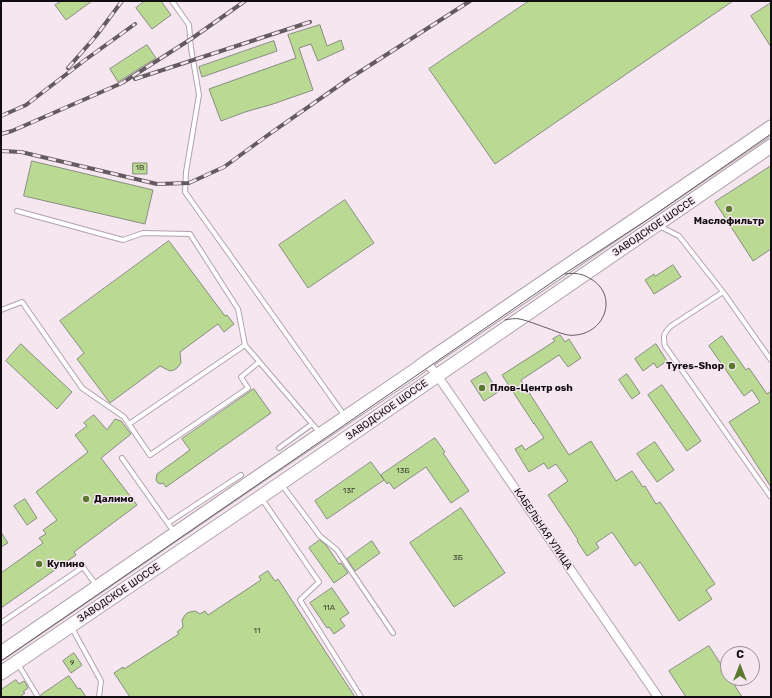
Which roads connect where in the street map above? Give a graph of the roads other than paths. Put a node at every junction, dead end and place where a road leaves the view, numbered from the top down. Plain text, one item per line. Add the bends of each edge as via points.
1 (172, 1) edge
2 (771, 127) edge
3 (771, 146) edge
4 (17, 212) dead end
5 (656, 225) junction
6 (723, 292) junction
7 (1, 310) edge
8 (245, 345) junction
9 (771, 360) edge
10 (259, 362) junction
11 (426, 362) junction
12 (437, 375) junction
13 (345, 417) junction
14 (129, 424) junction
15 (317, 429) junction
16 (279, 448) dead end
17 (122, 458) dead end
18 (241, 474) dead end
19 (281, 483) junction
20 (260, 497) junction
21 (771, 497) edge
22 (172, 529) junction
23 (97, 587) junction
24 (1, 623) edge
25 (70, 626) junction
26 (393, 633) dead end
27 (1, 653) edge
28 (17, 662) junction
29 (1, 673) edge
30 (38, 697) edge
31 (99, 697) edge
32 (361, 697) edge
33 (658, 697) edge

1 - 13 lane via 189,25 199,95 185,192
2 - 11 main road, ЗАВОДСКОЕ ШОССЕ
3 - 5 main road, ЗАВОДСКОЕ ШОССЕ
4 - 8 lane via 123,240 143,233 190,234 238,309
5 - 6 lane via 679,236
5 - 12 main road, ЗАВОДСКОЕ ШОССЕ
6 - 9 lane
6 - 21 lane via 671,326 663,337 665,346
7 - 14 lane via 22,302 82,388 124,417
8 - 10 lane
8 - 14 lane
10 - 14 lane via 241,377 248,388 150,455
10 - 15 lane
11 - 12 street, КАБЕЛЬНАЯ УЛИЦА
11 - 13 main road, ЗАВОДСКОЕ ШОССЕ
12 - 19 main road, ЗАВОДСКОЕ ШОССЕ
12 - 33 street, КАБЕЛЬНАЯ УЛИЦА
13 - 15 main road, ЗАВОДСКОЕ ШОССЕ
15 - 16 lane
15 - 22 main road, ЗАВОДСКОЕ ШОССЕ
17 - 22 lane
18 - 22 lane
19 - 20 main road, ЗАВОДСКОЕ ШОССЕ
19 - 26 lane via 320,536 337,550
20 - 25 main road, ЗАВОДСКОЕ ШОССЕ
20 - 32 lane via 319,582 300,600
22 - 23 main road, ЗАВОДСКОЕ ШОССЕ
23 - 24 lane via 83,567
23 - 27 main road, ЗАВОДСКОЕ ШОССЕ
25 - 28 main road, ЗАВОДСКОЕ ШОССЕ
25 - 31 lane via 101,681
28 - 29 main road, ЗАВОДСКОЕ ШОССЕ
28 - 30 lane

